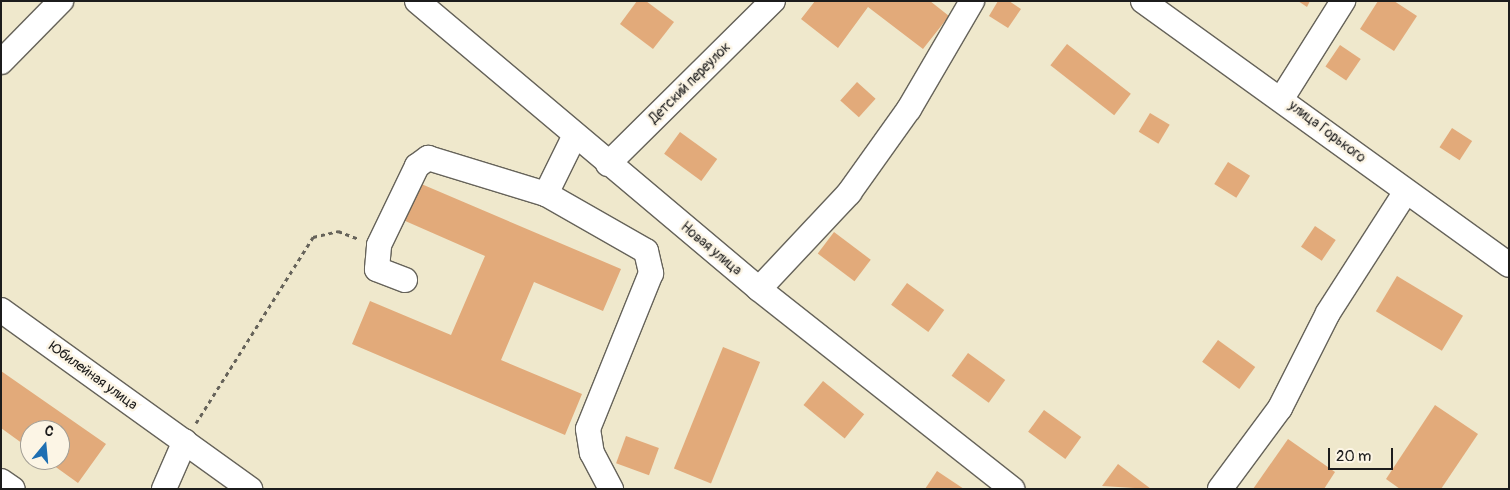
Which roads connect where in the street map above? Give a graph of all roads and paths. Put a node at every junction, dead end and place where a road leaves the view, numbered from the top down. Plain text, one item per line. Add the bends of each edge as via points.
1 (61, 1) edge
2 (417, 1) edge
3 (773, 1) edge
4 (972, 1) edge
5 (1143, 1) edge
6 (1343, 1) edge
7 (1, 62) edge
8 (1282, 98) junction
9 (576, 135) junction
10 (608, 164) junction
11 (1405, 192) junction
12 (546, 194) junction
13 (379, 245) junction
14 (1509, 265) edge
15 (405, 280) dead end
16 (759, 289) junction
17 (1, 310) edge
18 (185, 441) junction
19 (1, 480) edge
20 (13, 489) edge
21 (164, 489) edge
22 (250, 489) edge
23 (611, 489) edge
24 (1012, 489) edge
25 (1220, 489) edge

1 - 7 lane
2 - 9 lane, Новая улица
3 - 10 lane, Детский переулок
4 - 16 lane via 909,109 849,193
5 - 8 lane, улица Горького
6 - 8 lane
8 - 11 lane, улица Горького
9 - 10 lane, Новая улица
9 - 12 lane
10 - 16 lane, Новая улица
11 - 14 lane, улица Горького
11 - 25 lane via 1328,313 1280,408
12 - 13 lane via 428,158 417,166
12 - 23 lane via 646,251 651,273 588,429 592,454
13 - 15 lane via 377,269
13 - 18 path via 338,231 313,237
16 - 24 lane, Новая улица
17 - 18 lane, Юбилейная улица
18 - 21 lane
18 - 22 lane, Юбилейная улица
19 - 20 lane

